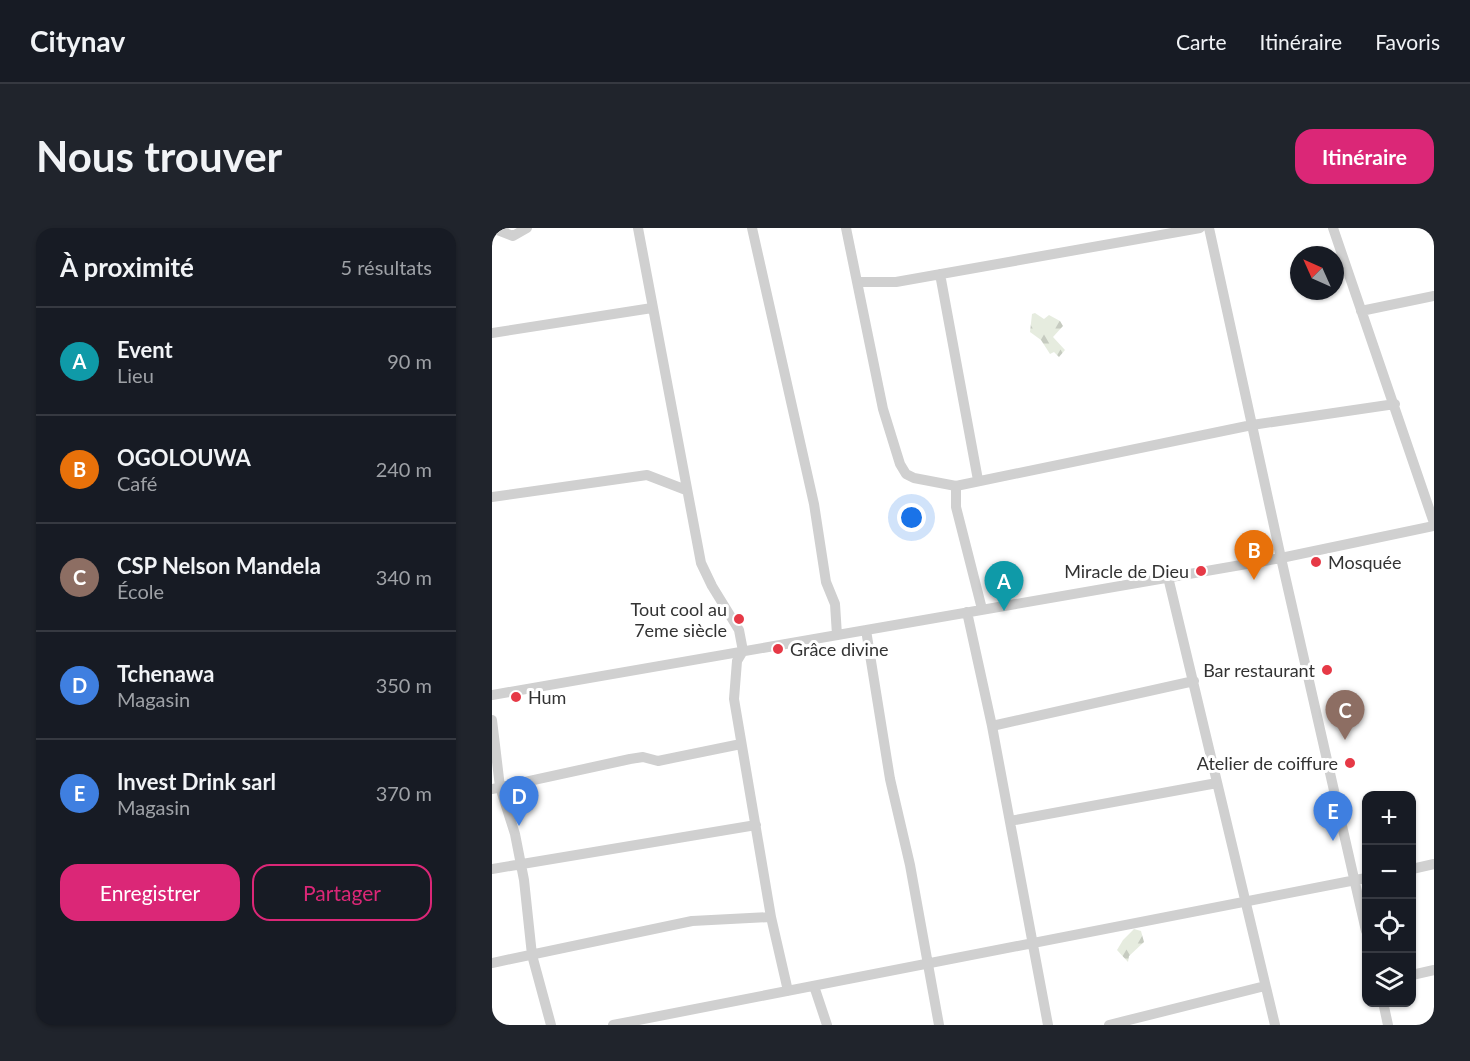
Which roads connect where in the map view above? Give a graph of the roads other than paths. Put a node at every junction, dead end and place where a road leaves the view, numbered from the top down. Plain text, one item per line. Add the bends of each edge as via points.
1 (492, 228) edge
2 (527, 228) edge
3 (638, 228) edge
4 (752, 228) edge
5 (846, 228) edge
6 (1200, 228) edge
7 (1209, 228) edge
8 (1333, 228) edge
9 (940, 274) junction
10 (859, 282) junction
11 (1434, 296) edge
12 (652, 308) junction
13 (1361, 311) junction
14 (492, 333) edge
15 (1395, 404) junction
16 (1252, 425) junction
17 (978, 480) junction
18 (956, 486) junction
19 (686, 490) junction
20 (492, 497) edge
21 (1434, 525) edge
22 (1281, 558) junction
23 (1168, 577) junction
24 (982, 609) junction
25 (968, 612) junction
26 (866, 630) junction
27 (837, 635) junction
28 (743, 651) junction
29 (1194, 681) junction
30 (492, 695) edge
31 (492, 720) edge
32 (992, 726) junction
33 (741, 744) junction
34 (1217, 783) junction
35 (496, 788) edge
36 (753, 808) junction
37 (1010, 821) junction
38 (756, 825) junction
39 (735, 829) junction
40 (521, 864) junction
41 (1434, 864) edge
42 (1416, 868) edge
43 (492, 869) edge
44 (1362, 879) edge
45 (1355, 881) junction
46 (1246, 902) junction
47 (1362, 913) edge
48 (771, 917) junction
49 (1033, 943) junction
50 (532, 955) junction
51 (492, 963) edge
52 (930, 963) junction
53 (1434, 970) edge
54 (1416, 974) edge
55 (814, 986) junction
56 (1265, 986) junction
57 (788, 991) junction
58 (1384, 1007) edge
59 (625, 1024) edge
60 (551, 1025) edge
61 (613, 1025) edge
62 (827, 1025) edge
63 (939, 1025) edge
64 (1048, 1025) edge
65 (1109, 1025) edge
66 (1275, 1025) edge
67 (1388, 1025) edge

1 - 2 street via 513,236
3 - 12 street
4 - 27 street via 814,504 826,582 835,604
5 - 10 street
6 - 9 street
7 - 16 street
8 - 13 street
9 - 10 street via 896,282
9 - 17 street
10 - 18 street via 883,409 900,464 914,478
11 - 13 street
12 - 14 street
12 - 19 street
13 - 15 street
15 - 16 street
15 - 21 street
16 - 17 street
16 - 22 street
17 - 18 street
18 - 24 street via 956,507
19 - 20 street via 647,475
19 - 28 street via 701,563 734,619
21 - 22 street
22 - 23 street
22 - 45 street
23 - 24 street
23 - 29 street
24 - 25 street
25 - 26 street
25 - 32 street
26 - 27 street
26 - 52 street via 890,779
27 - 28 street
28 - 30 street
28 - 33 street via 737,661 734,699
29 - 32 street
29 - 34 street
31 - 35 street
32 - 37 street
33 - 35 street via 658,760 637,758
33 - 36 street
34 - 37 street
34 - 46 street
35 - 40 street via 515,834
36 - 38 street
36 - 39 street
37 - 49 street
38 - 39 street
38 - 48 street
39 - 40 street
40 - 43 street
40 - 50 street
41 - 42 street
44 - 45 street
45 - 46 street
45 - 47 street
46 - 49 street
46 - 56 street
48 - 50 street via 692,921
48 - 57 street
49 - 52 street
49 - 64 street
50 - 51 street
50 - 60 street
52 - 55 street
52 - 63 street
53 - 54 street
55 - 57 street
55 - 62 street
56 - 65 street
56 - 66 street
57 - 59 street
58 - 67 street
59 - 61 street

